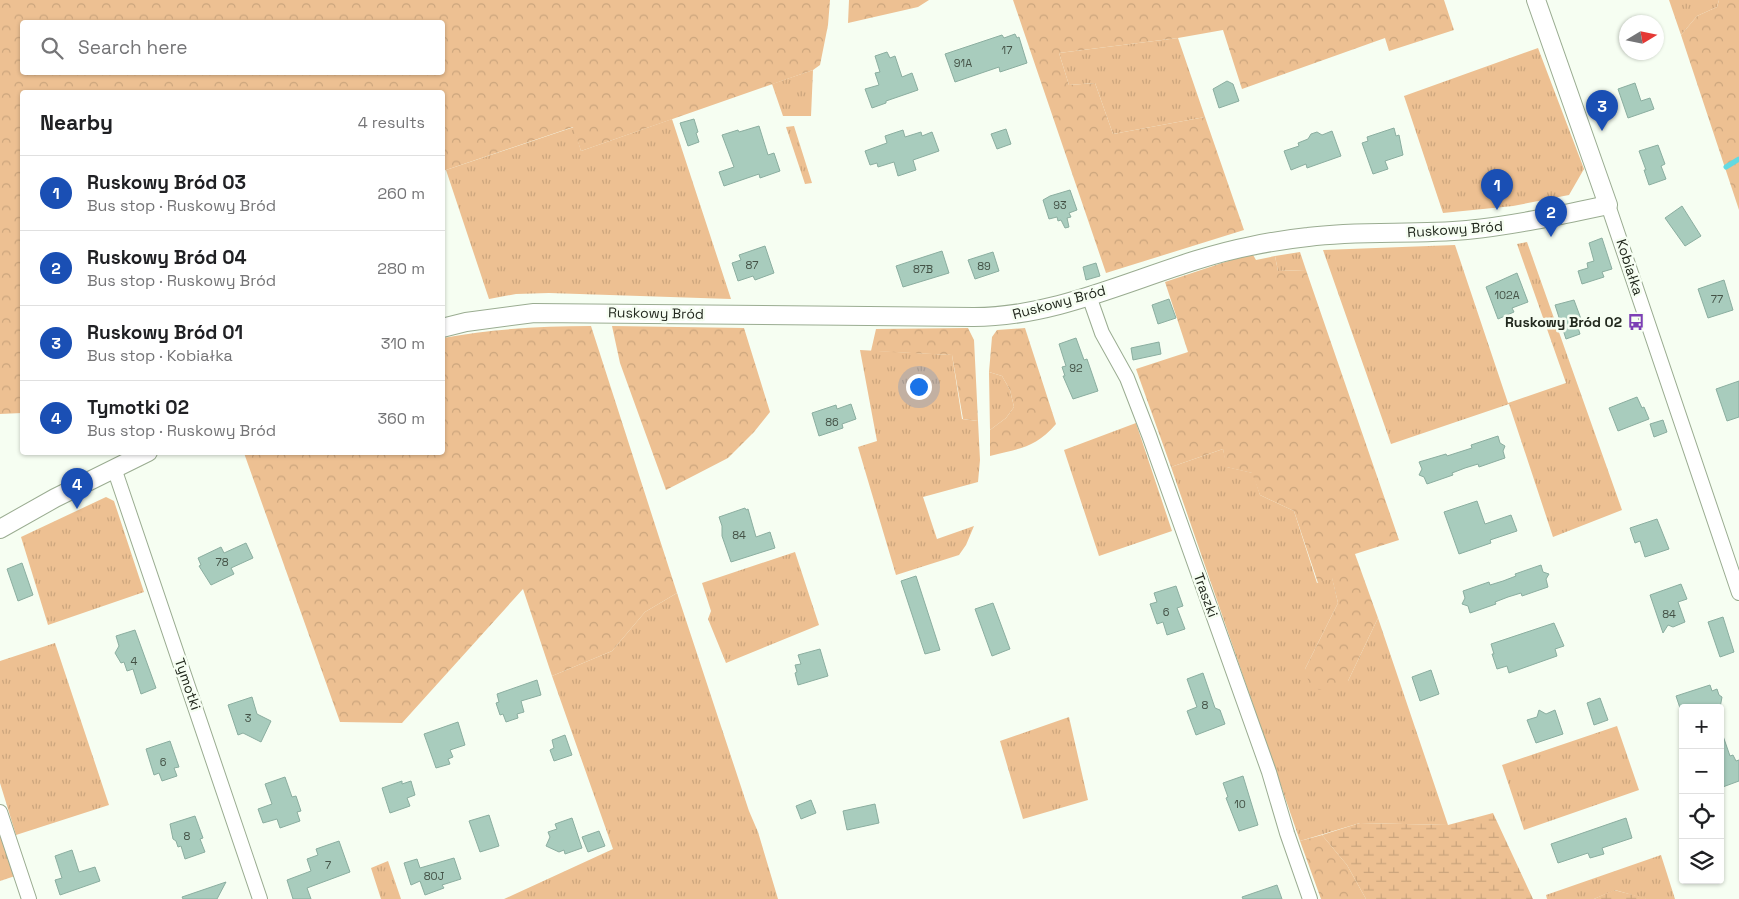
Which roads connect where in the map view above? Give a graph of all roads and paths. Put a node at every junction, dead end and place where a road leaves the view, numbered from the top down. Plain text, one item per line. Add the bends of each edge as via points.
1 (1536, 0) edge
2 (1608, 205) junction
3 (1088, 296) junction
4 (445, 327) edge
5 (142, 455) edge
6 (114, 468) junction
7 (0, 529) edge
8 (1739, 592) edge
9 (0, 812) edge
10 (29, 899) edge
11 (260, 899) edge
12 (1310, 899) edge

1 - 2 street, Kobiałka
2 - 3 street, Ruskowy Bród via 1498,226 1309,236 1249,246
2 - 8 street, Kobiałka
3 - 4 street, Ruskowy Bród via 1030,312 995,317 534,313
3 - 12 street, Traszki via 1102,333 1128,378 1269,772
5 - 6 street
6 - 7 street
6 - 11 street, Tymotki
9 - 10 street

